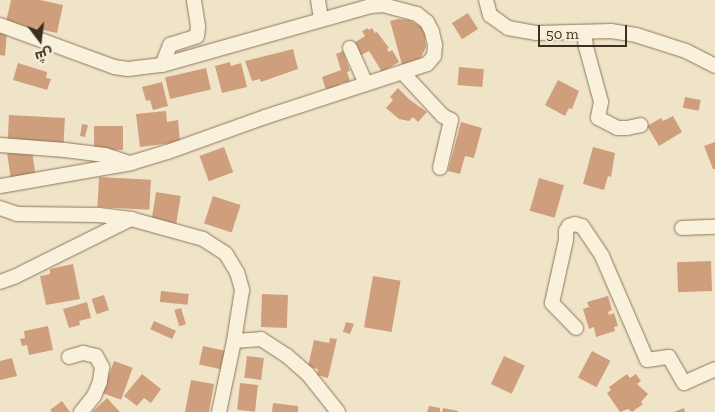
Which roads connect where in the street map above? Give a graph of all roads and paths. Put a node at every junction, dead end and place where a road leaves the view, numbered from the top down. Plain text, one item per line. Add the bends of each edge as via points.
1 (194, 0) edge
2 (318, 0) edge
3 (486, 0) edge
4 (400, 4) edge
5 (321, 19) junction
6 (0, 25) edge
7 (584, 32) junction
8 (350, 48) dead end
9 (162, 65) junction
10 (715, 66) edge
11 (403, 73) junction
12 (366, 84) junction
13 (641, 124) dead end
14 (0, 145) edge
15 (132, 163) junction
16 (440, 168) dead end
17 (0, 186) edge
18 (0, 208) edge
19 (131, 219) junction
20 (715, 227) edge
21 (682, 228) dead end
22 (0, 282) edge
23 (576, 328) dead end
24 (234, 341) junction
25 (69, 357) dead end
26 (715, 369) edge
27 (81, 412) edge
28 (218, 412) edge
29 (338, 412) edge

1 - 9 street via 197,36 170,46
2 - 5 street
3 - 7 street via 490,15 508,28 538,33
4 - 5 street via 371,6
4 - 11 street via 427,22 435,45 434,56 427,64
5 - 9 street
6 - 9 street via 114,67 128,69
7 - 10 street via 611,31 636,35 686,51
7 - 13 street via 601,102 598,118 618,128
8 - 12 street
11 - 12 street
11 - 16 street via 443,116 452,120
12 - 15 street
14 - 15 street via 85,152
15 - 17 street
18 - 19 street via 17,214 99,215
19 - 22 street
19 - 24 street via 203,239 226,254 237,272 242,290
20 - 21 street
23 - 26 street via 552,303 566,231 575,224 582,226 602,256 647,360 669,357 684,383
24 - 28 street
24 - 29 street via 261,339 286,355 307,373
25 - 27 street via 83,353 96,356 102,367 94,396

